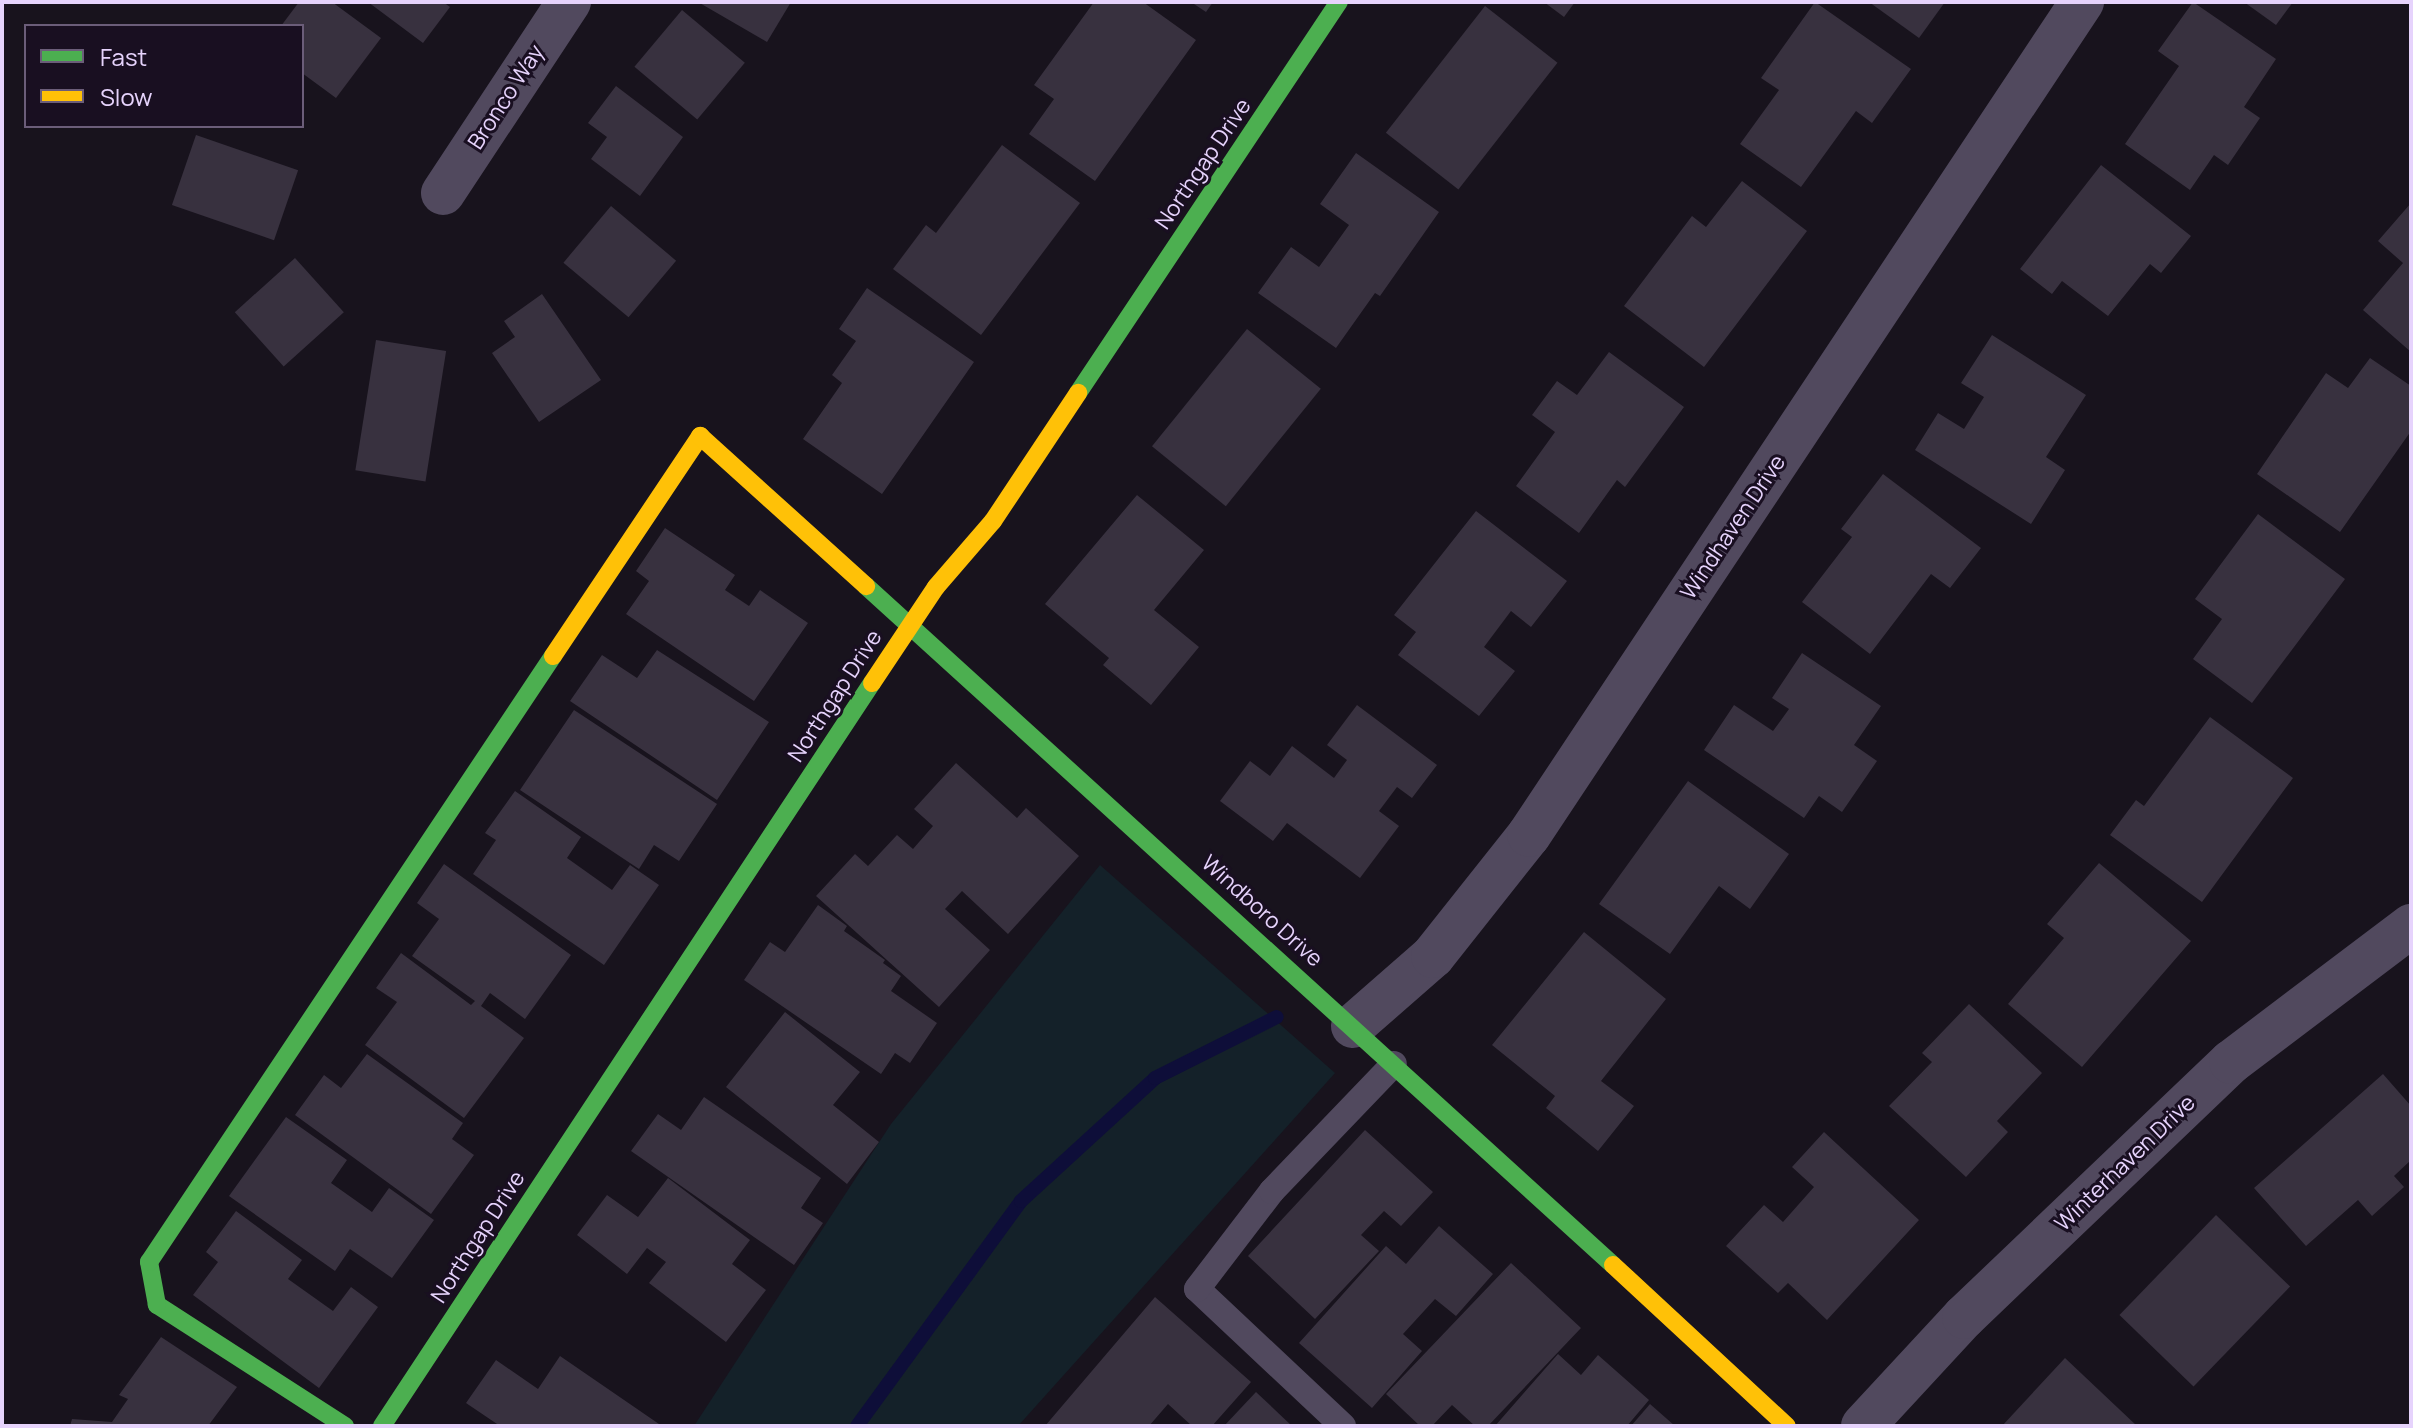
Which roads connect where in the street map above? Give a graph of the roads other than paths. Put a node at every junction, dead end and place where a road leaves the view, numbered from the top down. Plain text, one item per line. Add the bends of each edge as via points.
1 (569, 2) edge
2 (1339, 2) edge
3 (2082, 2) edge
4 (443, 193) dead end
5 (910, 625) junction
6 (2411, 926) edge
7 (1353, 1026) junction
8 (1394, 1064) junction
9 (345, 1426) edge
10 (382, 1426) edge
11 (1343, 1426) edge
12 (1787, 1426) edge
13 (1863, 1426) edge

1 - 4 street, Bronco Way
2 - 5 street, Northgap Drive via 993,521
3 - 7 street, Windhaven Drive via 1529,835 1433,956
5 - 7 street, Windboro Drive
5 - 9 street, Windboro Drive via 700,436 149,1262 157,1305
5 - 10 street, Northgap Drive
6 - 13 street, Winterhaven Drive via 2231,1062 1964,1317
7 - 8 street, Windboro Drive
8 - 11 lane via 1272,1191 1197,1289
8 - 12 street, Windboro Drive

